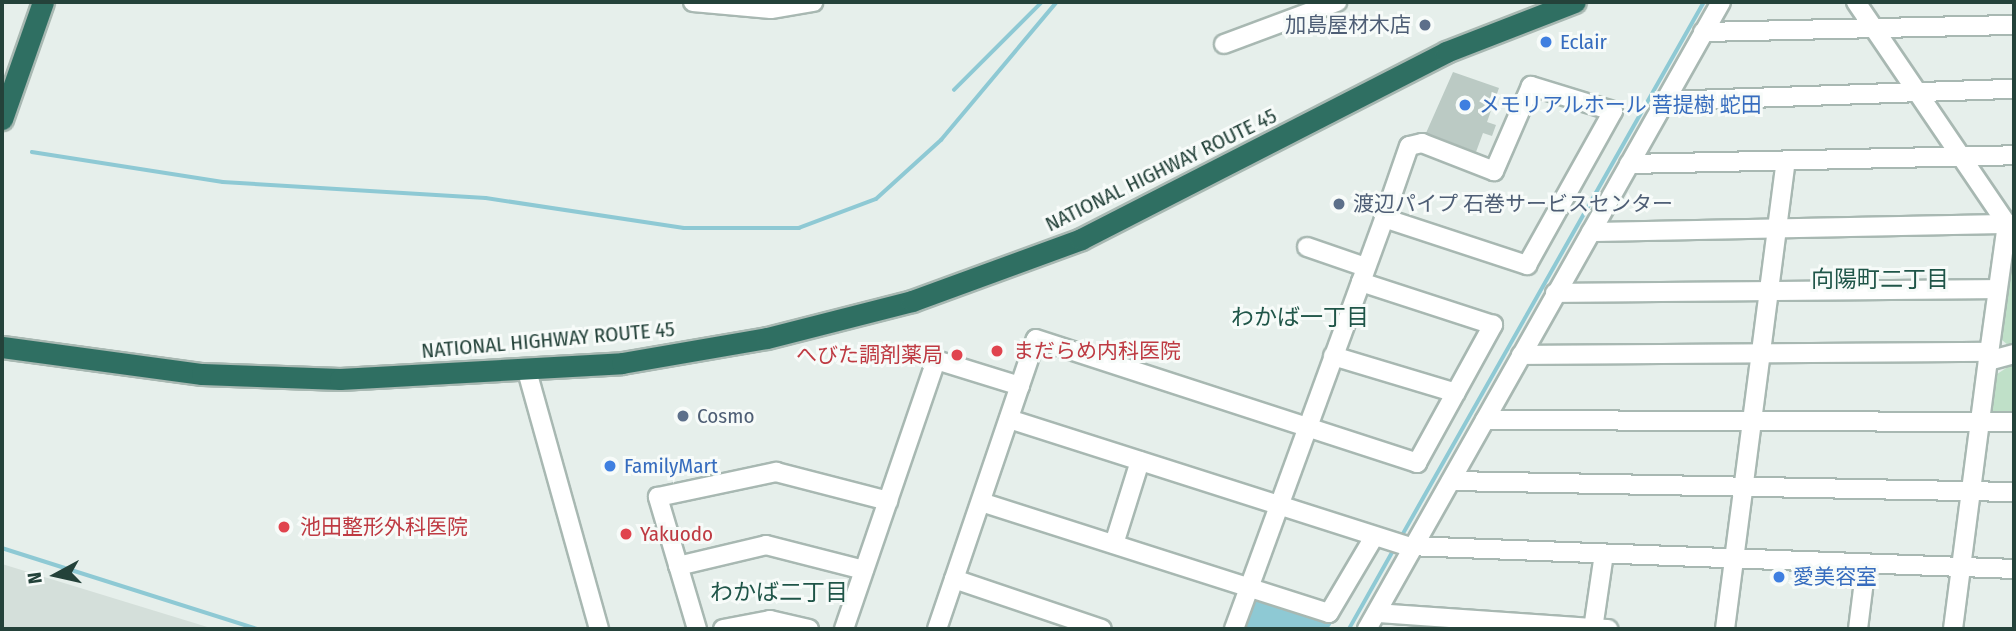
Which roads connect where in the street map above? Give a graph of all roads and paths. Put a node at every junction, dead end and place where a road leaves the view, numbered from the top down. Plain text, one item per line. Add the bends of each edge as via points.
1 (43, 2) edge
2 (693, 2) edge
3 (813, 2) edge
4 (1337, 2) edge
5 (1575, 2) edge
6 (1721, 2) edge
7 (1856, 2) edge
8 (2014, 24) edge
9 (1874, 29) junction
10 (1703, 32) junction
11 (1224, 44) dead end
12 (2014, 89) edge
13 (1920, 93) junction
14 (1664, 101) junction
15 (2, 119) edge
16 (2014, 155) edge
17 (1963, 157) junction
18 (1786, 161) junction
19 (1629, 164) junction
20 (1384, 218) junction
21 (2010, 224) edge
22 (1778, 228) junction
23 (1591, 232) junction
24 (1307, 247) dead end
25 (1363, 274) junction
26 (1996, 289) junction
27 (1770, 292) junction
28 (1555, 293) junction
29 (2, 347) edge
30 (1762, 354) junction
31 (2014, 354) edge
32 (1521, 355) junction
33 (1333, 356) junction
34 (1989, 356) junction
35 (527, 371) junction
36 (1020, 386) junction
37 (1456, 393) junction
38 (1009, 419) junction
39 (1485, 420) junction
40 (1753, 421) junction
41 (2014, 422) edge
42 (1979, 423) junction
43 (1308, 426) junction
44 (1140, 461) junction
45 (1451, 481) junction
46 (1744, 487) junction
47 (1970, 492) junction
48 (2014, 492) edge
49 (888, 501) junction
50 (981, 502) junction
51 (1281, 506) junction
52 (1380, 538) junction
53 (1114, 544) junction
54 (1411, 546) junction
55 (1604, 554) junction
56 (1736, 558) junction
57 (1866, 565) junction
58 (678, 566) junction
59 (1962, 567) junction
60 (2014, 569) edge
61 (864, 570) junction
62 (954, 579) junction
63 (1250, 588) junction
64 (1377, 613) junction
65 (599, 629) edge
66 (697, 629) edge
67 (723, 629) edge
68 (809, 629) edge
69 (844, 629) edge
70 (937, 629) edge
71 (1102, 629) edge
72 (1234, 629) edge
73 (1367, 629) edge
74 (1593, 629) edge
75 (1608, 629) edge
76 (1725, 629) edge
77 (1858, 629) edge
78 (1953, 629) edge

1 - 15 highway
2 - 3 street via 771,9
4 - 11 street
5 - 35 highway, NATIONAL HIGHWAY ROUTE 45 via 1447,52 1154,205 965,282 744,343
6 - 10 street
7 - 9 street
8 - 9 street
9 - 10 street
9 - 13 street
10 - 14 street
12 - 13 street
13 - 14 street
13 - 17 street
14 - 19 street
16 - 17 street
17 - 18 street
17 - 21 street
18 - 19 street
18 - 22 street
19 - 23 street
20 - 20 street via 1527,265 1613,111 1531,86 1494,171 1422,143 1409,146
20 - 25 street
21 - 22 street
21 - 26 street
22 - 23 street
22 - 27 street
23 - 28 street
24 - 25 street
25 - 33 street
25 - 37 street via 1493,325
26 - 27 street
26 - 34 street
27 - 28 street
27 - 30 street
28 - 32 street
29 - 35 highway, NATIONAL HIGHWAY ROUTE 45 via 202,374 340,379
30 - 32 street
30 - 34 street
30 - 40 street
31 - 34 street
32 - 39 street
33 - 37 street
33 - 43 street
34 - 42 street
35 - 65 street
36 - 38 street
36 - 43 street via 1037,339
36 - 49 street via 936,360
37 - 43 street via 1417,463
38 - 44 street
38 - 50 street
39 - 40 street
39 - 45 street
40 - 42 street
40 - 46 street
41 - 42 street
42 - 47 street
43 - 51 street
44 - 51 street
44 - 53 street
45 - 46 street
45 - 54 street
46 - 47 street
46 - 56 street
47 - 48 street
47 - 59 street
49 - 58 street via 776,472 658,498
49 - 61 street
50 - 53 street
50 - 62 street
51 - 52 street
51 - 63 street
52 - 54 street
52 - 63 street via 1329,613
53 - 63 street
54 - 55 street
54 - 64 street
55 - 56 street
55 - 74 street
56 - 57 street
56 - 76 street
57 - 59 street
57 - 77 street
58 - 61 street via 766,545
58 - 66 street
59 - 60 street
59 - 78 street
61 - 69 street
62 - 70 street
62 - 71 street
63 - 72 street
64 - 73 street
64 - 74 street
67 - 68 street via 771,620
74 - 75 street

